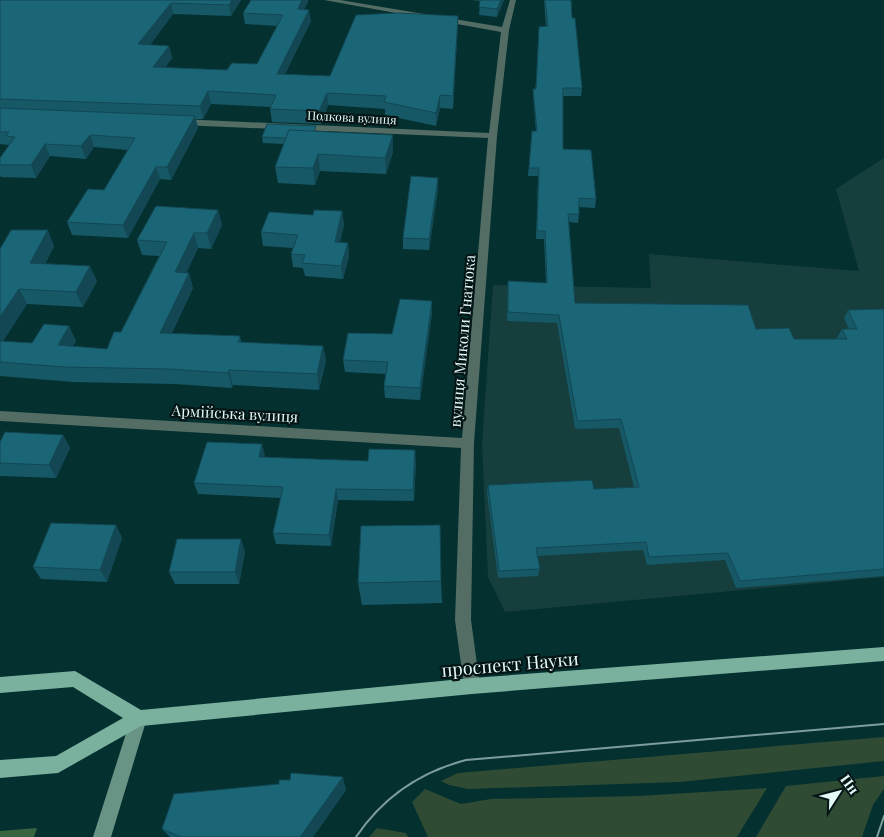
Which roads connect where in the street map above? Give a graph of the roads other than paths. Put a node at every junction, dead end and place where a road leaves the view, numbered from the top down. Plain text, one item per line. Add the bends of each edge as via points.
1 (327, 0) edge
2 (513, 0) edge
3 (505, 30) junction
4 (169, 122) edge
5 (493, 136) junction
6 (0, 416) edge
7 (468, 443) junction
8 (884, 654) edge
9 (0, 685) edge
10 (472, 686) junction
11 (139, 718) junction
12 (0, 769) edge
13 (102, 837) edge

1 - 3 street
2 - 3 street, вулиця Миколи Гнатюка
3 - 5 street, вулиця Миколи Гнатюка
4 - 5 street, Полкова вулиця
5 - 7 street, вулиця Миколи Гнатюка
6 - 7 street, Армійська вулиця
7 - 10 street, вулиця Миколи Гнатюка via 463,620
8 - 10 main road, проспект Науки
9 - 11 main road via 75,679
10 - 11 main road, проспект Науки
11 - 12 main road, проспект Науки via 58,764
11 - 13 main road

